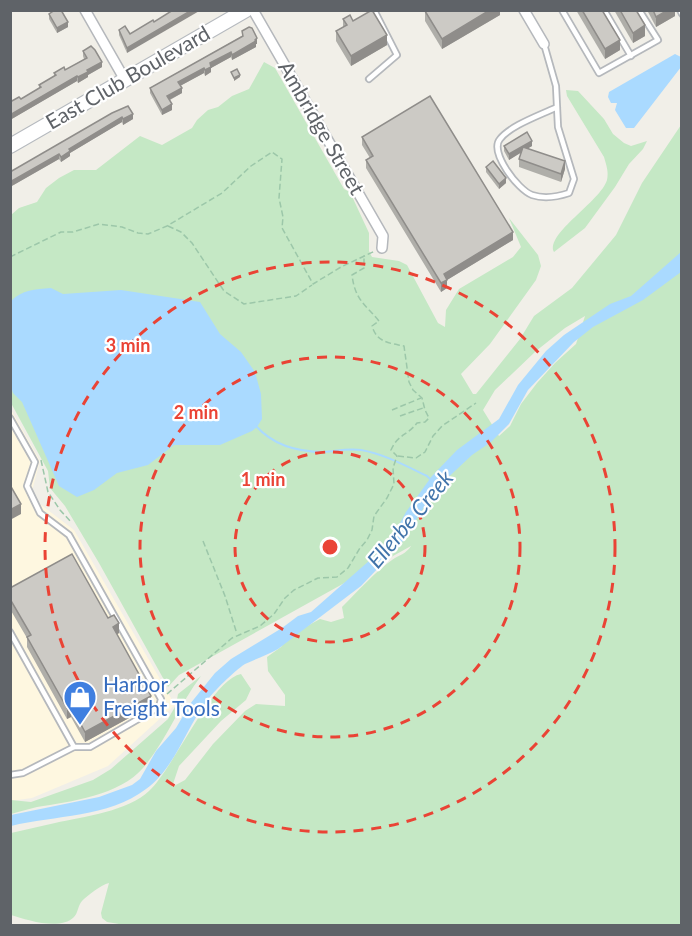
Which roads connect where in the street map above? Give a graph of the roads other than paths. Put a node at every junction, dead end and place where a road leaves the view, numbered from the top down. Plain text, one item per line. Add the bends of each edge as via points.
1 (85, 10) edge
2 (246, 10) edge
3 (252, 10) edge
4 (374, 10) edge
5 (562, 10) edge
6 (604, 10) edge
7 (639, 10) edge
8 (526, 11) edge
9 (544, 44) joint
10 (631, 56) junction
11 (369, 79) dead end
12 (125, 80) junction
13 (557, 107) junction
14 (10, 146) edge
15 (382, 248) road end
16 (10, 418) edge
17 (10, 632) edge
18 (74, 747) junction
19 (10, 775) edge

1 - 12 street
2 - 12 street, East Club Boulevard
3 - 15 street, Ambridge Street via 383,236
4 - 11 lane via 397,55
5 - 10 lane via 599,74
6 - 10 lane
7 - 10 lane via 658,40
8 - 9 street
9 - 13 lane via 556,86
12 - 14 street, East Club Boulevard
13 - 13 lane via 558,127 574,179 569,193 554,197 531,195 518,186 502,162 496,148 498,140
16 - 18 lane via 35,462 27,486 40,513 69,535 161,699 159,707 90,747
17 - 18 lane
18 - 19 lane via 23,773

